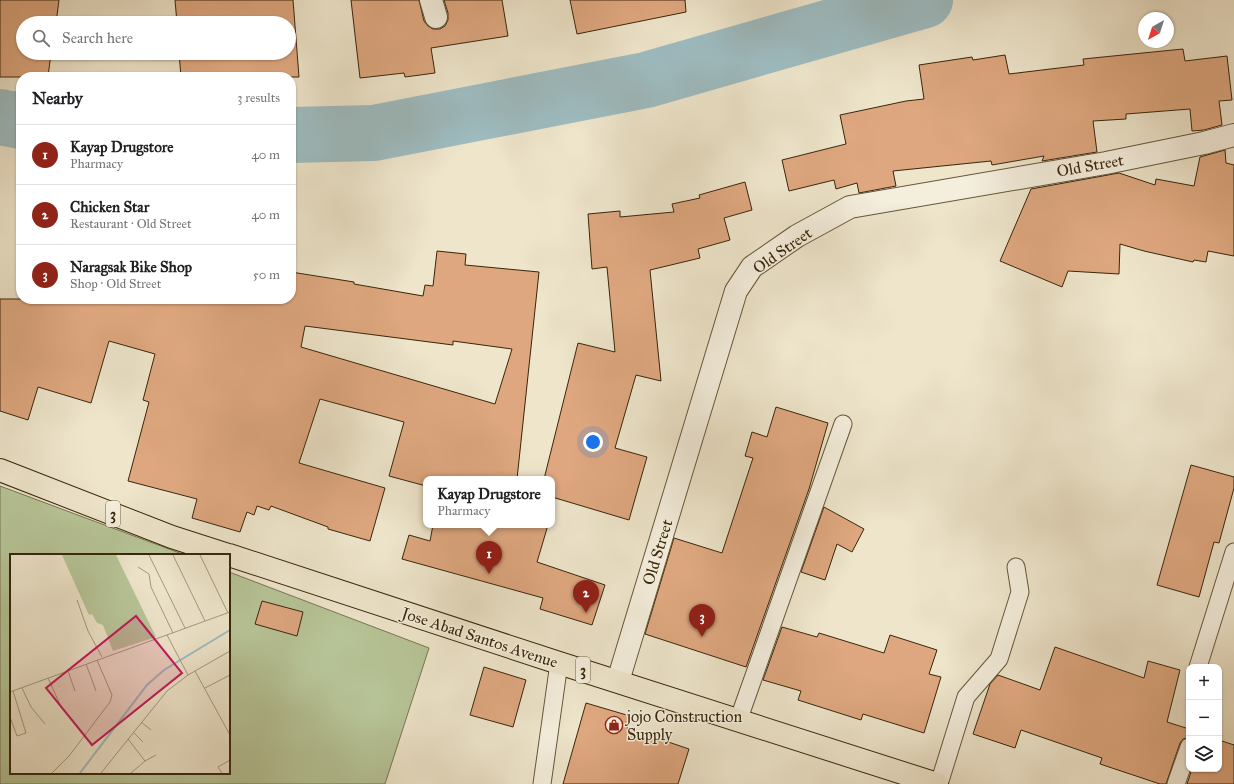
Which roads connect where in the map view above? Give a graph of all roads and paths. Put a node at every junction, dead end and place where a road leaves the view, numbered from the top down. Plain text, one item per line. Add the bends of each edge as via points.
1 (1234, 135) edge
2 (843, 424) dead end
3 (0, 470) edge
4 (1234, 552) edge
5 (225, 554) edge
6 (230, 556) edge
7 (1016, 567) dead end
8 (559, 663) junction
9 (1199, 664) edge
10 (618, 681) junction
11 (738, 721) junction
12 (1186, 756) edge
13 (542, 784) edge
14 (938, 784) edge
15 (1176, 784) edge

1 - 10 street, Old Street via 1106,163 850,207 797,236 752,267 736,292
2 - 11 lane
3 - 5 highway, Jose Abad Santos Avenue / 3 via 172,537
4 - 9 lane
6 - 8 highway, Jose Abad Santos Avenue / 3
7 - 14 lane via 1020,592 999,660 966,697
8 - 10 highway, Jose Abad Santos Avenue / 3
8 - 13 lane
10 - 11 highway, Jose Abad Santos Avenue / 3
11 - 14 highway, Jose Abad Santos Avenue / 3
12 - 15 lane

